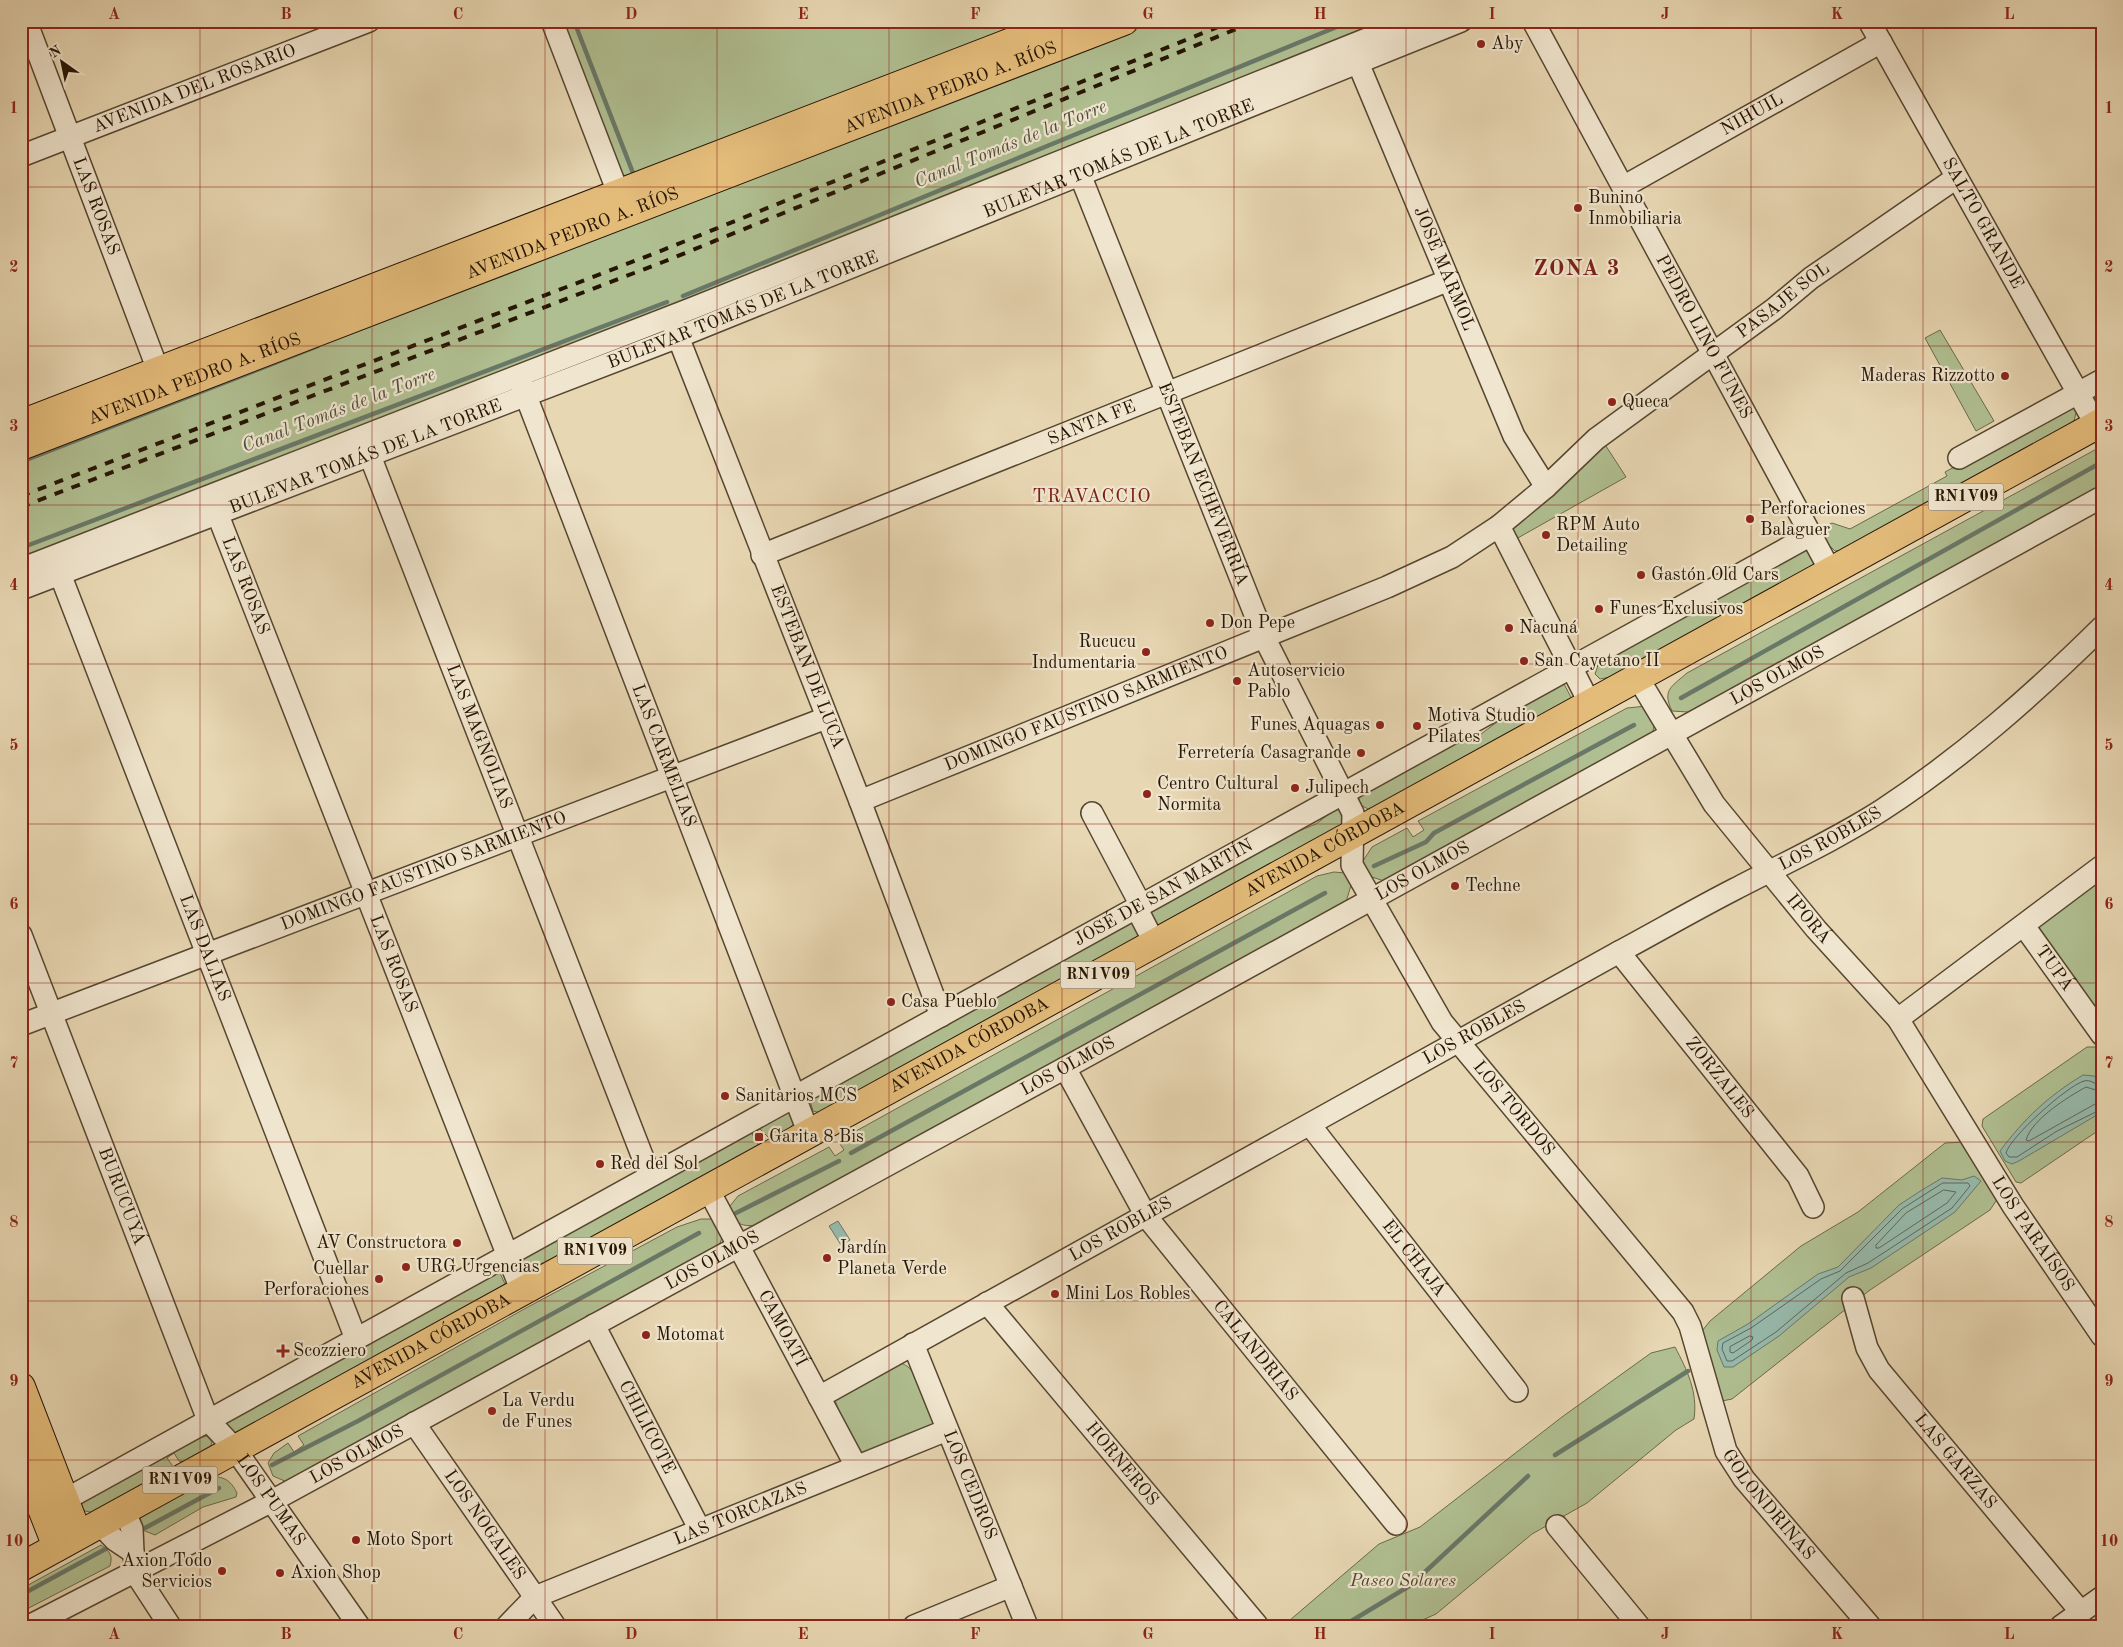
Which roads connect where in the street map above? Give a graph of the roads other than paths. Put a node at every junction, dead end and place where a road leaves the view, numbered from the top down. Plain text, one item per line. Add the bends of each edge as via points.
1 (26, 21) edge
2 (369, 21) edge
3 (552, 21) edge
4 (1066, 21) edge
5 (1124, 21) edge
6 (1412, 21) edge
7 (1462, 21) edge
8 (1533, 21) edge
9 (1869, 21) edge
10 (1881, 42) junction
11 (1355, 55) junction
12 (70, 137) junction
13 (21, 156) edge
14 (1077, 166) junction
15 (1956, 178) junction
16 (1622, 187) junction
17 (622, 204) junction
18 (1449, 280) junction
19 (670, 317) junction
20 (678, 337) junction
21 (1713, 354) junction
22 (162, 380) junction
23 (2102, 380) edge
24 (522, 385) junction
25 (1166, 393) junction
26 (2078, 393) junction
27 (21, 424) edge
28 (2099, 424) edge
29 (21, 446) edge
30 (366, 446) junction
31 (1959, 458) dead end
32 (1546, 487) junction
33 (2102, 497) edge
34 (214, 504) junction
35 (1499, 526) junction
36 (1811, 535) junction
37 (762, 555) junction
38 (57, 566) junction
39 (21, 569) edge
40 (1831, 572) junction
41 (21, 590) edge
42 (2102, 627) edge
43 (1264, 637) junction
44 (1571, 667) junction
45 (1638, 678) junction
46 (1590, 704) junction
47 (826, 718) junction
48 (1672, 734) junction
49 (672, 776) junction
50 (1344, 793) junction
51 (860, 801) junction
52 (1092, 813) dead end
53 (517, 835) junction
54 (1352, 836) junction
55 (2102, 866) edge
56 (1768, 873) junction
57 (366, 893) junction
58 (1372, 899) junction
59 (1138, 907) junction
60 (2024, 926) junction
61 (21, 935) edge
62 (1155, 944) junction
63 (1619, 952) junction
64 (207, 954) junction
65 (51, 1014) junction
66 (941, 1016) junction
67 (1898, 1019) junction
68 (21, 1025) edge
69 (2102, 1035) edge
70 (1458, 1043) junction
71 (1065, 1068) junction
72 (795, 1096) junction
73 (1310, 1125) junction
74 (809, 1134) junction
75 (1983, 1156) joint
76 (650, 1176) junction
77 (708, 1189) junction
78 (1812, 1207) dead end
79 (1146, 1216) junction
80 (739, 1247) junction
81 (508, 1255) junction
82 (522, 1292) junction
83 (1853, 1298) dead end
84 (987, 1304) junction
85 (594, 1325) junction
86 (2102, 1336) edge
87 (356, 1339) junction
88 (913, 1344) junction
89 (1701, 1364) joint
90 (21, 1387) edge
91 (1517, 1391) dead end
92 (819, 1396) junction
93 (208, 1420) junction
94 (414, 1423) junction
95 (947, 1430) junction
96 (235, 1449) junction
97 (21, 1455) edge
98 (856, 1466) junction
99 (272, 1501) junction
100 (54, 1505) junction
101 (124, 1510) junction
102 (1396, 1524) dead end
103 (1557, 1526) dead end
104 (700, 1530) junction
105 (78, 1535) junction
106 (134, 1561) junction
107 (21, 1567) edge
108 (1010, 1586) junction
109 (535, 1597) junction
110 (2102, 1597) edge
111 (2081, 1612) junction
112 (1257, 1625) edge
113 (29, 1626) edge
114 (170, 1626) edge
115 (359, 1626) edge
116 (507, 1626) edge
117 (555, 1626) edge
118 (914, 1626) edge
119 (1027, 1626) edge
120 (1639, 1626) edge
121 (1870, 1626) edge
122 (2061, 1626) edge

1 - 12 street, LAS ROSAS
2 - 12 street, AVENIDA DEL ROSARIO
3 - 17 street
4 - 17 main road, AVENIDA PEDRO A. RÍOS
5 - 17 main road, AVENIDA PEDRO A. RÍOS
6 - 11 street, BULEVAR TOMÁS DE LA TORRE
7 - 11 street, BULEVAR TOMÁS DE LA TORRE
8 - 16 street, PEDRO LINO FUNES
9 - 10 street, SALTO GRANDE
10 - 15 street, SALTO GRANDE
10 - 16 street, NIHUIL
11 - 14 street, BULEVAR TOMÁS DE LA TORRE
11 - 18 street, JOSÉ MÁRMOL
12 - 13 street, AVENIDA DEL ROSARIO
12 - 22 street, LAS ROSAS
14 - 19 street, BULEVAR TOMÁS DE LA TORRE
14 - 20 street, BULEVAR TOMÁS DE LA TORRE
14 - 25 street, ESTEBAN ECHEVERRÍA
15 - 21 street, PASAJE SOL via 1811,278
15 - 26 street, SALTO GRANDE
16 - 21 street, PEDRO LINO FUNES
17 - 22 main road, AVENIDA PEDRO A. RÍOS
18 - 25 street, SANTA FE
18 - 32 street, JOSÉ MÁRMOL via 1514,436
19 - 20 street, ESTEBAN DE LUCA
19 - 24 street, BULEVAR TOMÁS DE LA TORRE
20 - 24 street, BULEVAR TOMÁS DE LA TORRE
20 - 37 street, ESTEBAN DE LUCA
21 - 32 street, PASAJE SOL via 1596,439
21 - 36 street, PEDRO LINO FUNES
22 - 27 main road, AVENIDA PEDRO A. RÍOS
22 - 29 main road, AVENIDA PEDRO A. RÍOS
23 - 26 street
24 - 30 street, BULEVAR TOMÁS DE LA TORRE
24 - 49 street, LAS CARMELIAS
25 - 37 street, SANTA FE
25 - 43 street, ESTEBAN ECHEVERRÍA
26 - 28 street, SALTO GRANDE
26 - 31 street
28 - 40 main road, AVENIDA CÓRDOBA / RN1V09
30 - 34 street, BULEVAR TOMÁS DE LA TORRE
30 - 53 street, LAS MAGNOLIAS
32 - 35 street, DOMINGO FAUSTINO SARMIENTO
33 - 48 street, LOS OLMOS
34 - 38 street, BULEVAR TOMÁS DE LA TORRE
34 - 57 street, LAS ROSAS
35 - 43 street, DOMINGO FAUSTINO SARMIENTO via 1452,557
35 - 44 street
36 - 40 street, PEDRO LINO FUNES
36 - 44 street, JOSÉ DE SAN MARTÍN
37 - 47 street, ESTEBAN DE LUCA
38 - 39 street, BULEVAR TOMÁS DE LA TORRE
38 - 41 street, BULEVAR TOMÁS DE LA TORRE
38 - 64 street, LAS DALIAS
40 - 45 main road, AVENIDA CÓRDOBA / RN1V09
42 - 56 street, LOS ROBLES via 2007,717 1947,765 1881,810
43 - 50 street, ESTEBAN ECHEVERRÍA
43 - 51 street, DOMINGO FAUSTINO SARMIENTO
44 - 46 street
44 - 50 street, JOSÉ DE SAN MARTÍN
45 - 46 main road, AVENIDA CÓRDOBA / RN1V09
45 - 48 street, IPORÁ
46 - 54 main road, AVENIDA CÓRDOBA / RN1V09
47 - 49 street, DOMINGO FAUSTINO SARMIENTO
47 - 51 street, ESTEBAN DE LUCA
48 - 56 street, IPORÁ via 1714,804
48 - 58 street, LOS OLMOS
49 - 53 street, DOMINGO FAUSTINO SARMIENTO
49 - 72 street, LAS CARMELIAS
50 - 54 street, ESTEBAN ECHEVERRÍA via 1353,813
50 - 59 street, JOSÉ DE SAN MARTÍN
51 - 66 street, ESTEBAN DE LUCA
52 - 59 street via 1137,898
53 - 57 street, DOMINGO FAUSTINO SARMIENTO
53 - 76 street, LAS MAGNOLIAS
54 - 58 street, LOS TORDOS via 1352,865
54 - 62 main road, AVENIDA CÓRDOBA / RN1V09
55 - 60 street
56 - 63 street, LOS ROBLES
56 - 67 street, IPORÁ
57 - 64 street, DOMINGO FAUSTINO SARMIENTO
57 - 81 street, LAS ROSAS
58 - 70 street, LOS TORDOS via 1442,1022
58 - 71 street, LOS OLMOS
59 - 62 street
59 - 66 street, JOSÉ DE SAN MARTÍN
60 - 67 street
60 - 69 street, TUPÁ
61 - 65 street, BURUCUYÁ
62 - 74 main road, AVENIDA CÓRDOBA / RN1V09
63 - 70 street, LOS ROBLES
63 - 78 street, ZORZALES via 1798,1176
64 - 65 street, DOMINGO FAUSTINO SARMIENTO
64 - 87 street, LAS DALIAS
65 - 68 street, DOMINGO FAUSTINO SARMIENTO
65 - 93 street, BURUCUYÁ
66 - 72 street, JOSÉ DE SAN MARTÍN
67 - 75 street, IPORÁ
70 - 73 street, LOS ROBLES
70 - 89 street, LOS TORDOS via 1683,1312
71 - 79 street, CALANDRIAS
71 - 80 street, LOS OLMOS
72 - 74 street, LAS CARMELIAS
72 - 76 street, JOSÉ DE SAN MARTÍN
73 - 79 street, LOS ROBLES
73 - 91 street, EL CHAJÁ
74 - 77 main road, AVENIDA CÓRDOBA / RN1V09
75 - 86 street, LOS PARAÍSOS via 2064,1284
76 - 81 street, JOSÉ DE SAN MARTÍN
77 - 80 street, CAMOATÍ
77 - 82 main road, AVENIDA CÓRDOBA / RN1V09
79 - 84 street, LOS ROBLES
79 - 102 street, CALANDRIAS
80 - 85 street, LOS OLMOS
80 - 92 street, CAMOATÍ
81 - 82 street, LAS ROSAS
81 - 87 street, JOSÉ DE SAN MARTÍN
82 - 96 main road, AVENIDA CÓRDOBA / RN1V09
83 - 111 street, LAS GARZAS via 1867,1348 1879,1370
84 - 88 street, LOS ROBLES
84 - 112 street, HORNEROS
85 - 94 street, LOS OLMOS
85 - 104 street, CHILICOTE
87 - 93 street, JOSÉ DE SAN MARTÍN
88 - 92 street, LOS ROBLES
88 - 95 street, LOS CEDROS
89 - 121 street, GOLONDRINAS via 1726,1452 1744,1479
90 - 100 main road
92 - 98 street, CAMOATÍ
93 - 96 street, BURUCUYÁ
93 - 100 street, JOSÉ DE SAN MARTÍN
94 - 99 street, LOS OLMOS
94 - 109 street, LOS NOGALES
95 - 98 street, LAS TORCAZAS
95 - 108 street, LOS CEDROS
96 - 99 street, LOS PUMAS
96 - 101 main road, AVENIDA CÓRDOBA / RN1V09
97 - 100 main road
98 - 104 street, LAS TORCAZAS
99 - 106 street, LOS OLMOS
99 - 115 street, LOS PUMAS
100 - 105 main road
101 - 105 main road, AVENIDA CÓRDOBA / RN1V09
101 - 106 street via 132,1529
103 - 120 street
104 - 109 street, LAS TORCAZAS
105 - 106 street via 114,1540
105 - 107 main road, AVENIDA CÓRDOBA / RN1V09
106 - 113 street, LOS OLMOS
106 - 114 street via 138,1577
108 - 118 street
108 - 119 street, LOS CEDROS
109 - 116 street
109 - 117 street, LOS NOGALES
110 - 111 street
111 - 122 street

